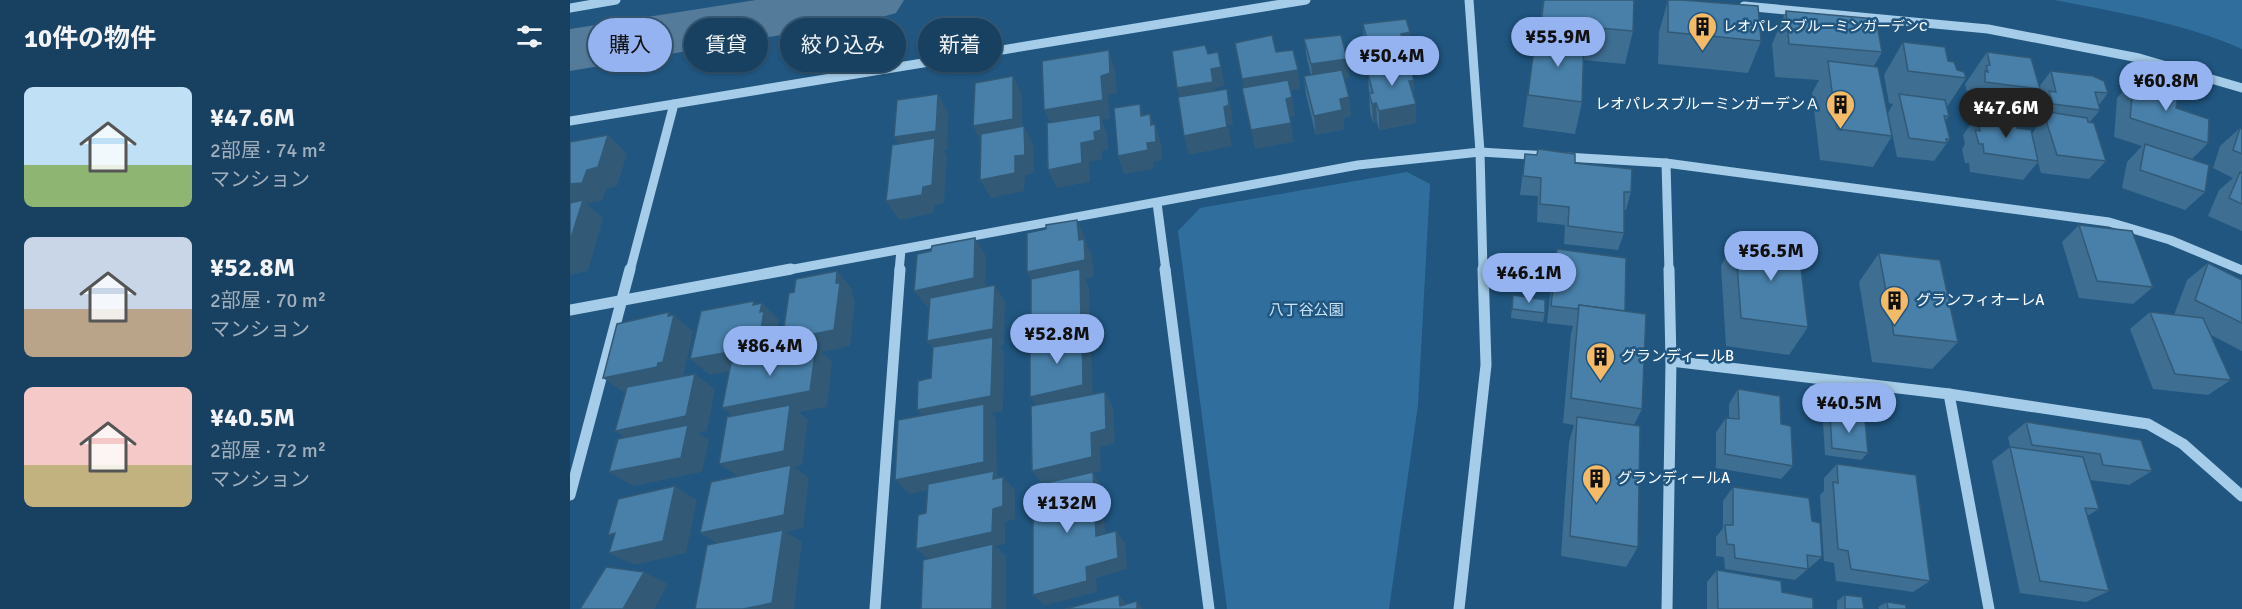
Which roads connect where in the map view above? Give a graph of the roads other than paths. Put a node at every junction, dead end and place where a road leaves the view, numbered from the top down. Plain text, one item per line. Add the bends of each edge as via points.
1 (616, 0) edge
2 (1306, 0) edge
3 (1469, 0) edge
4 (1732, 5) edge
5 (570, 8) edge
6 (2242, 88) edge
7 (674, 104) junction
8 (570, 121) edge
9 (1480, 152) junction
10 (1666, 163) junction
11 (1157, 203) junction
12 (901, 250) junction
13 (2242, 270) edge
14 (623, 300) junction
15 (570, 310) edge
16 (1671, 361) junction
17 (1949, 394) junction
18 (570, 495) edge
19 (2242, 496) edge
20 (875, 609) edge
21 (1209, 609) edge
22 (1459, 609) edge
23 (1667, 609) edge
24 (1989, 609) edge

1 - 5 street
2 - 7 street
3 - 9 street
4 - 6 street via 1988,29 2139,58
7 - 8 street
7 - 14 street
9 - 10 street
9 - 11 street via 1358,165
9 - 22 street via 1486,365
10 - 13 street via 2109,222 2170,240
10 - 16 street
11 - 12 street
11 - 21 street
12 - 14 street
12 - 20 street
14 - 15 street
14 - 18 street
16 - 17 street
16 - 23 street
17 - 19 street via 2148,424 2182,444
17 - 24 street

